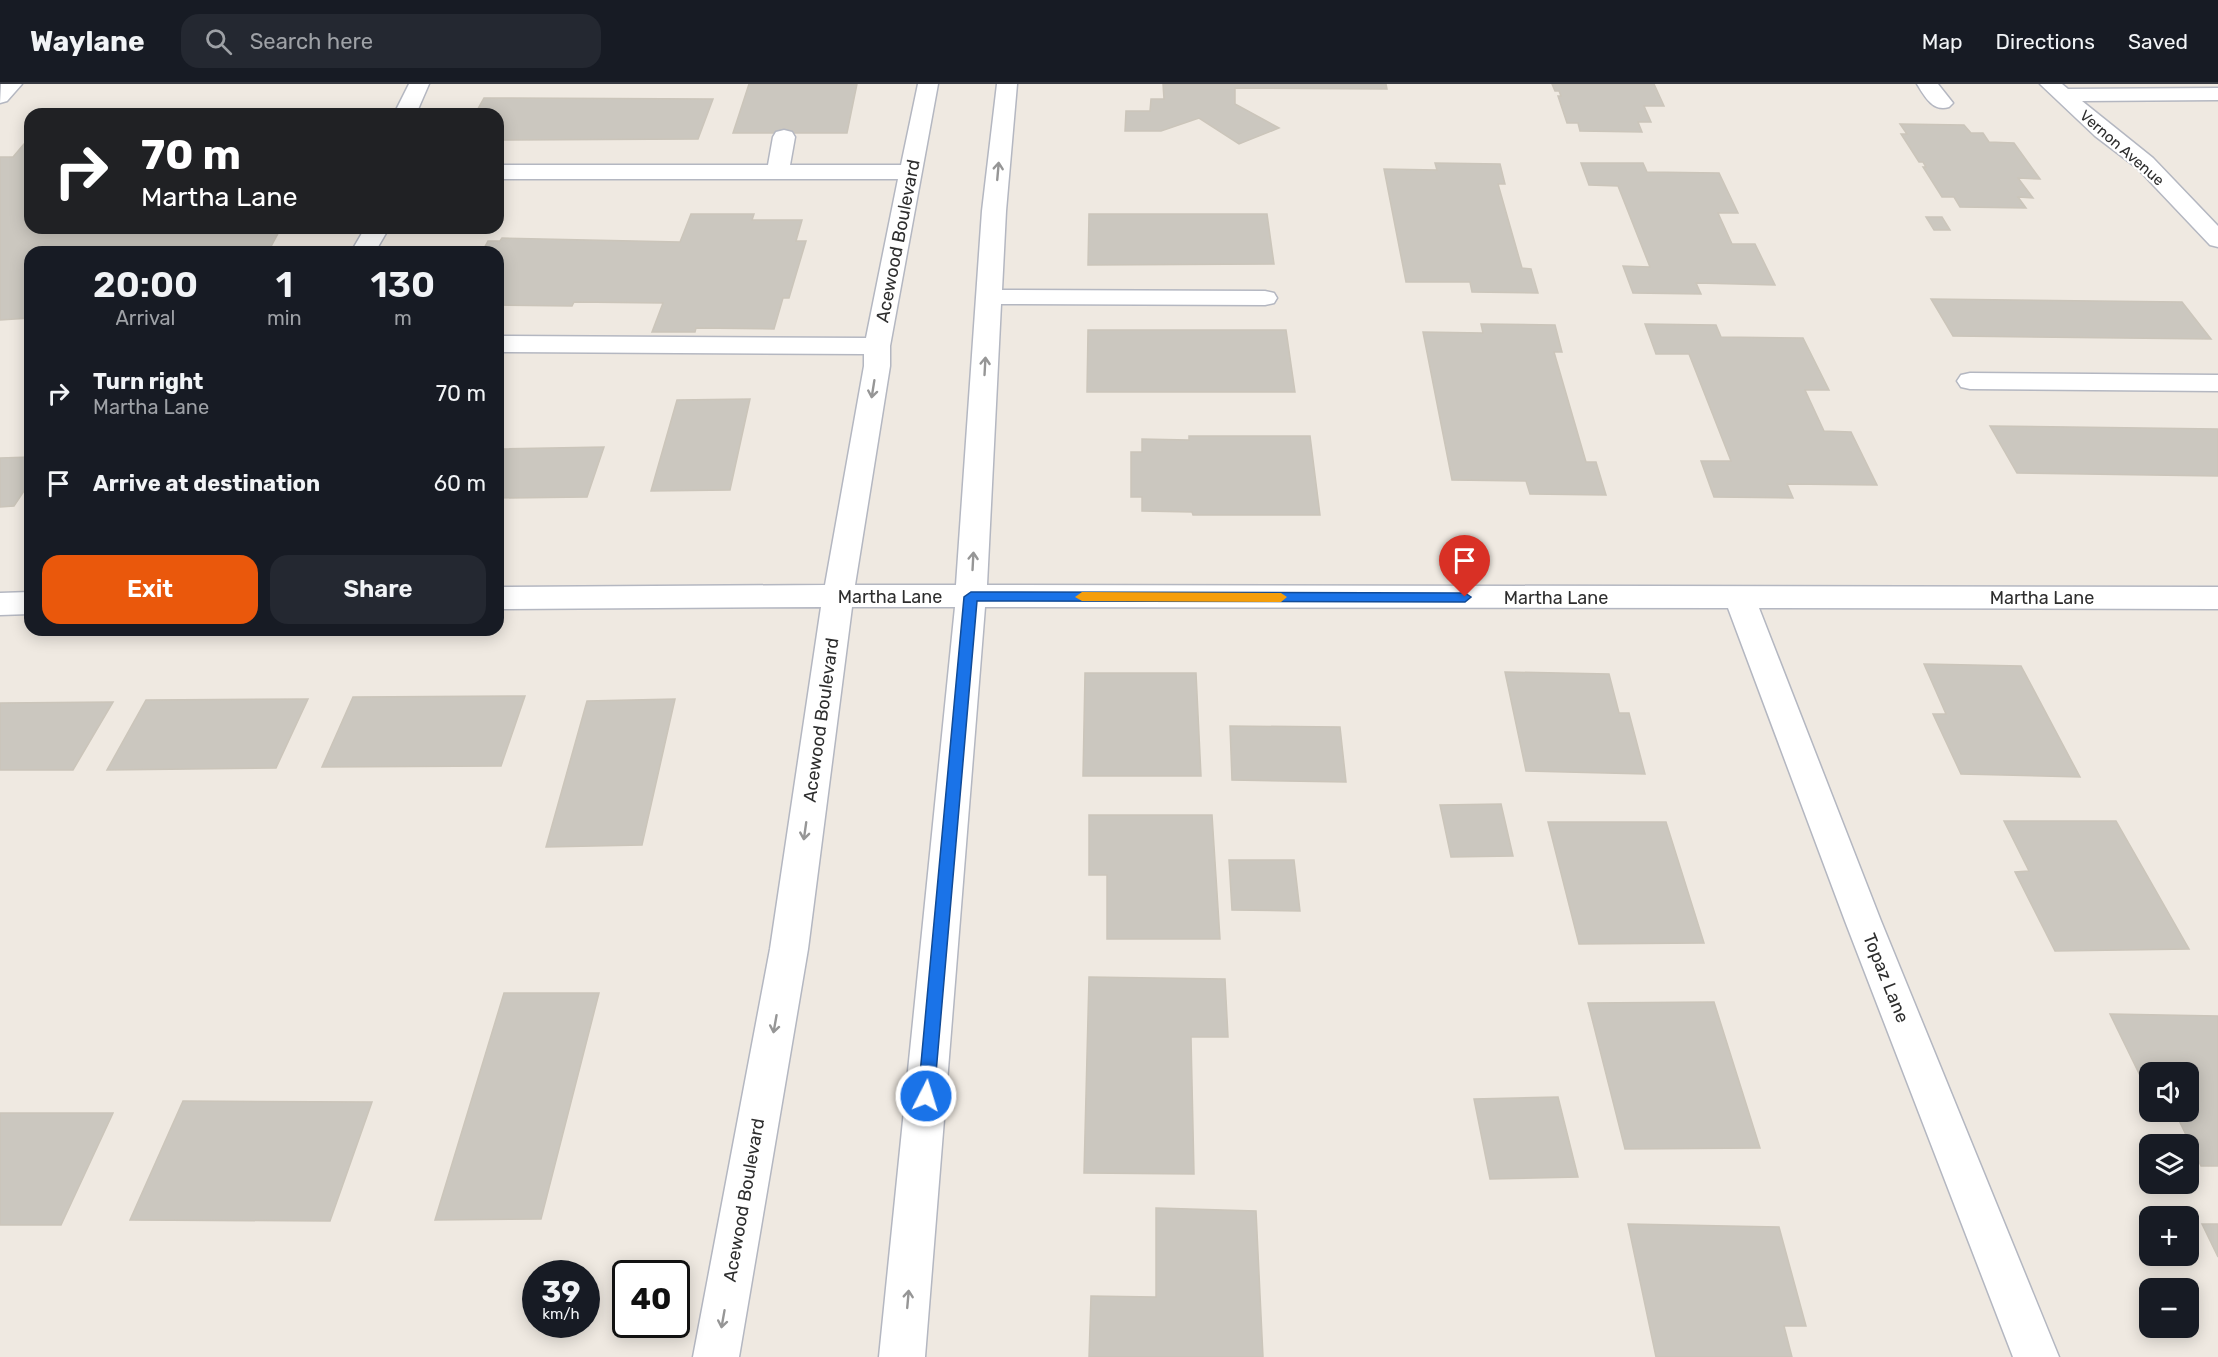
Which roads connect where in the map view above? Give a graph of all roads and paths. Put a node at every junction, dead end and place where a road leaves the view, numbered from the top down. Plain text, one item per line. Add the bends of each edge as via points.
1 (419, 84) edge
2 (928, 84) edge
3 (1006, 84) edge
4 (1927, 84) edge
5 (2056, 90) edge
6 (2218, 94) edge
7 (1942, 104) dead end
8 (408, 108) edge
9 (784, 137) dead end
10 (504, 172) edge
11 (778, 172) junction
12 (911, 172) junction
13 (2218, 240) edge
14 (989, 297) junction
15 (1265, 298) dead end
16 (504, 344) edge
17 (877, 346) junction
18 (1970, 381) dead end
19 (2218, 383) edge
20 (838, 596) junction
21 (971, 597) junction
22 (504, 598) edge
23 (1740, 598) junction
24 (2218, 598) edge
25 (24, 603) edge
26 (0, 604) edge
27 (716, 1357) edge
28 (903, 1357) edge
29 (2036, 1357) edge

1 - 8 street
2 - 12 street, Acewood Boulevard
14 -> 3 street
4 - 7 street
5 - 6 street
5 - 13 street, Vernon Avenue via 2145,163
9 - 11 street
10 - 11 street
11 - 12 street
12 - 17 street, Acewood Boulevard
14 - 15 street
21 -> 14 street
16 - 17 street
17 -> 20 street, Acewood Boulevard via 877,366
18 - 19 street
20 - 21 street, Martha Lane
20 - 22 street, Martha Lane
20 -> 27 street, Acewood Boulevard via 789,949
21 - 23 street, Martha Lane
28 -> 21 street
23 - 24 street, Martha Lane
23 - 29 street, Topaz Lane
25 - 26 street

